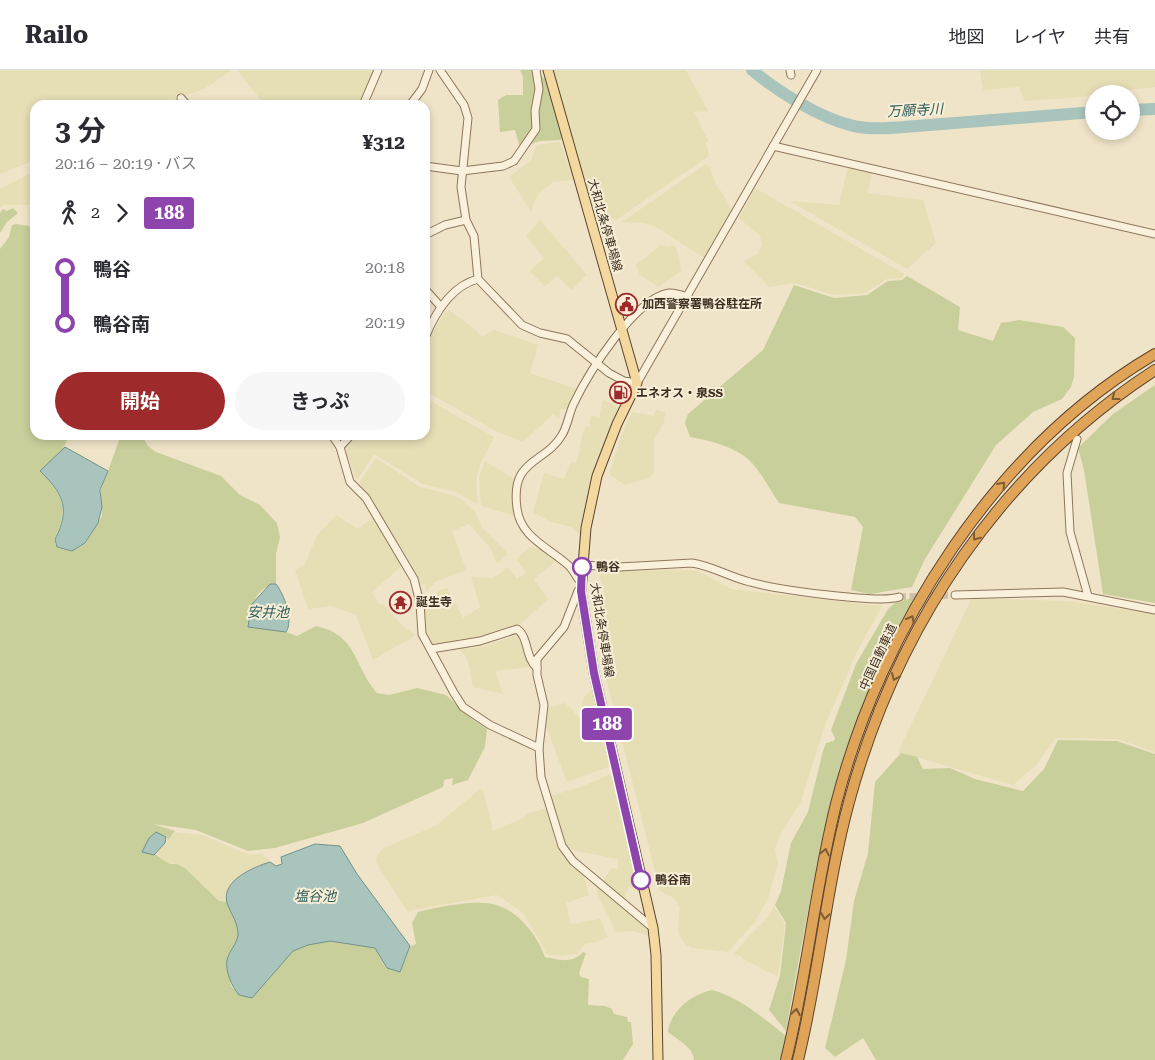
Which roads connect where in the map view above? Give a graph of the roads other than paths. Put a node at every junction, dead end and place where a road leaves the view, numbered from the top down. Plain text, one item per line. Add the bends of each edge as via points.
1 (378, 70) edge
2 (429, 70) edge
3 (440, 70) edge
4 (536, 70) edge
5 (548, 70) edge
6 (818, 70) edge
7 (365, 100) edge
8 (414, 100) edge
9 (774, 146) junction
10 (430, 167) edge
11 (462, 171) junction
12 (466, 220) junction
13 (430, 232) edge
14 (1155, 234) edge
15 (478, 279) junction
16 (430, 294) edge
17 (688, 297) junction
18 (442, 307) junction
19 (430, 329) edge
20 (623, 329) junction
21 (1155, 354) edge
22 (596, 362) junction
23 (1155, 370) edge
24 (637, 383) junction
25 (1076, 438) dead end
26 (335, 440) edge
27 (346, 440) edge
28 (340, 447) junction
29 (582, 565) junction
30 (581, 586) junction
31 (955, 595) tunnel mouth
32 (1088, 596) junction
33 (899, 597) tunnel mouth
34 (1155, 610) edge
35 (431, 650) junction
36 (536, 668) junction
37 (538, 748) junction
38 (653, 928) junction
39 (658, 1060) edge
40 (786, 1060) edge
41 (798, 1060) edge

1 - 7 street
2 - 8 street via 422,90
3 - 11 street via 464,105 468,118
4 - 11 street via 539,89 536,129 519,156 508,164
5 - 20 main road, 大和北条停車場線
6 - 9 street
9 - 14 street
9 - 17 street
10 - 11 street
11 - 12 street
12 - 13 street
12 - 15 street via 474,236
15 - 18 street via 464,284
15 - 22 street via 522,325 567,339
16 - 18 street
17 - 20 street via 670,293 655,299
17 - 24 street
18 - 19 street
20 - 22 street
20 - 24 main road, 大和北条停車場線
40 -> 21 highway, 中国自動車道 via 837,802 869,707 910,618 961,536 1017,467 1082,406
22 - 24 street via 624,381
22 - 30 street via 562,434 526,467 516,496 524,530 572,569
23 -> 41 highway, 中国自動車道 via 1090,416 1026,475 971,544 946,580 922,624 880,710 849,802
24 - 29 main road, 大和北条停車場線 via 597,476
25 - 32 street via 1067,473 1070,532
26 - 28 street
27 - 28 street
28 - 35 street via 350,482 366,498 414,579 422,634
29 - 30 main road, 大和北条停車場線
29 - 33 street via 619,567 692,563 751,583 891,600
30 - 36 street via 560,632 539,655
30 - 38 main road, 大和北条停車場線 via 594,673
31 - 32 street via 1063,592
32 - 34 street
35 - 36 street via 480,641 517,629
35 - 37 street via 463,707 490,725
36 - 37 street via 544,705
37 - 38 street via 541,777 562,846 573,861
38 - 39 main road, 大和北条停車場線

